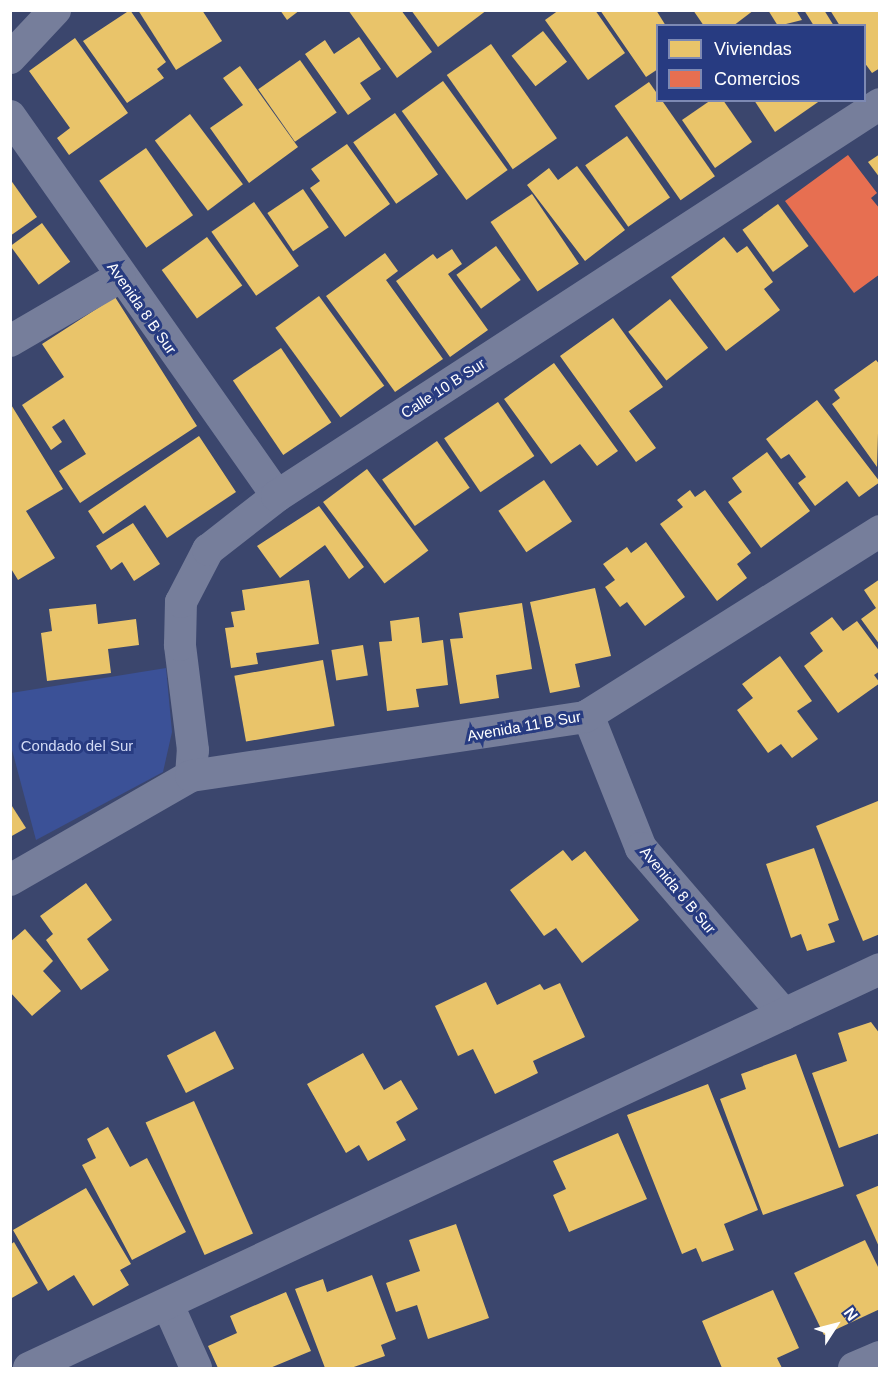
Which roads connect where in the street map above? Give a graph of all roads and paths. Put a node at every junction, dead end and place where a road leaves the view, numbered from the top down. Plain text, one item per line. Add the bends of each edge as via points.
1 (55, 10) edge
2 (10, 58) edge
3 (879, 104) edge
4 (10, 117) edge
5 (120, 277) junction
6 (10, 341) edge
7 (277, 496) junction
8 (879, 531) edge
9 (588, 715) junction
10 (190, 776) junction
11 (10, 880) edge
12 (879, 969) edge
13 (784, 1014) junction
14 (168, 1305) junction
15 (879, 1357) edge
16 (29, 1368) edge
17 (196, 1368) edge
18 (854, 1368) edge

1 - 2 street
3 - 7 street, Calle 10 B Sur
4 - 5 street, Avenida 8 B Sur
5 - 6 street
5 - 7 street, Avenida 8 B Sur
7 - 10 street, Calle 10 B Sur via 208,550 181,602 180,645 193,750
8 - 9 street, Avenida 11 B Sur
9 - 10 street, Avenida 11 B Sur
9 - 13 street, Avenida 8 B Sur via 641,848
10 - 11 street
12 - 13 street
13 - 14 street
14 - 16 street
14 - 17 street
15 - 18 street

